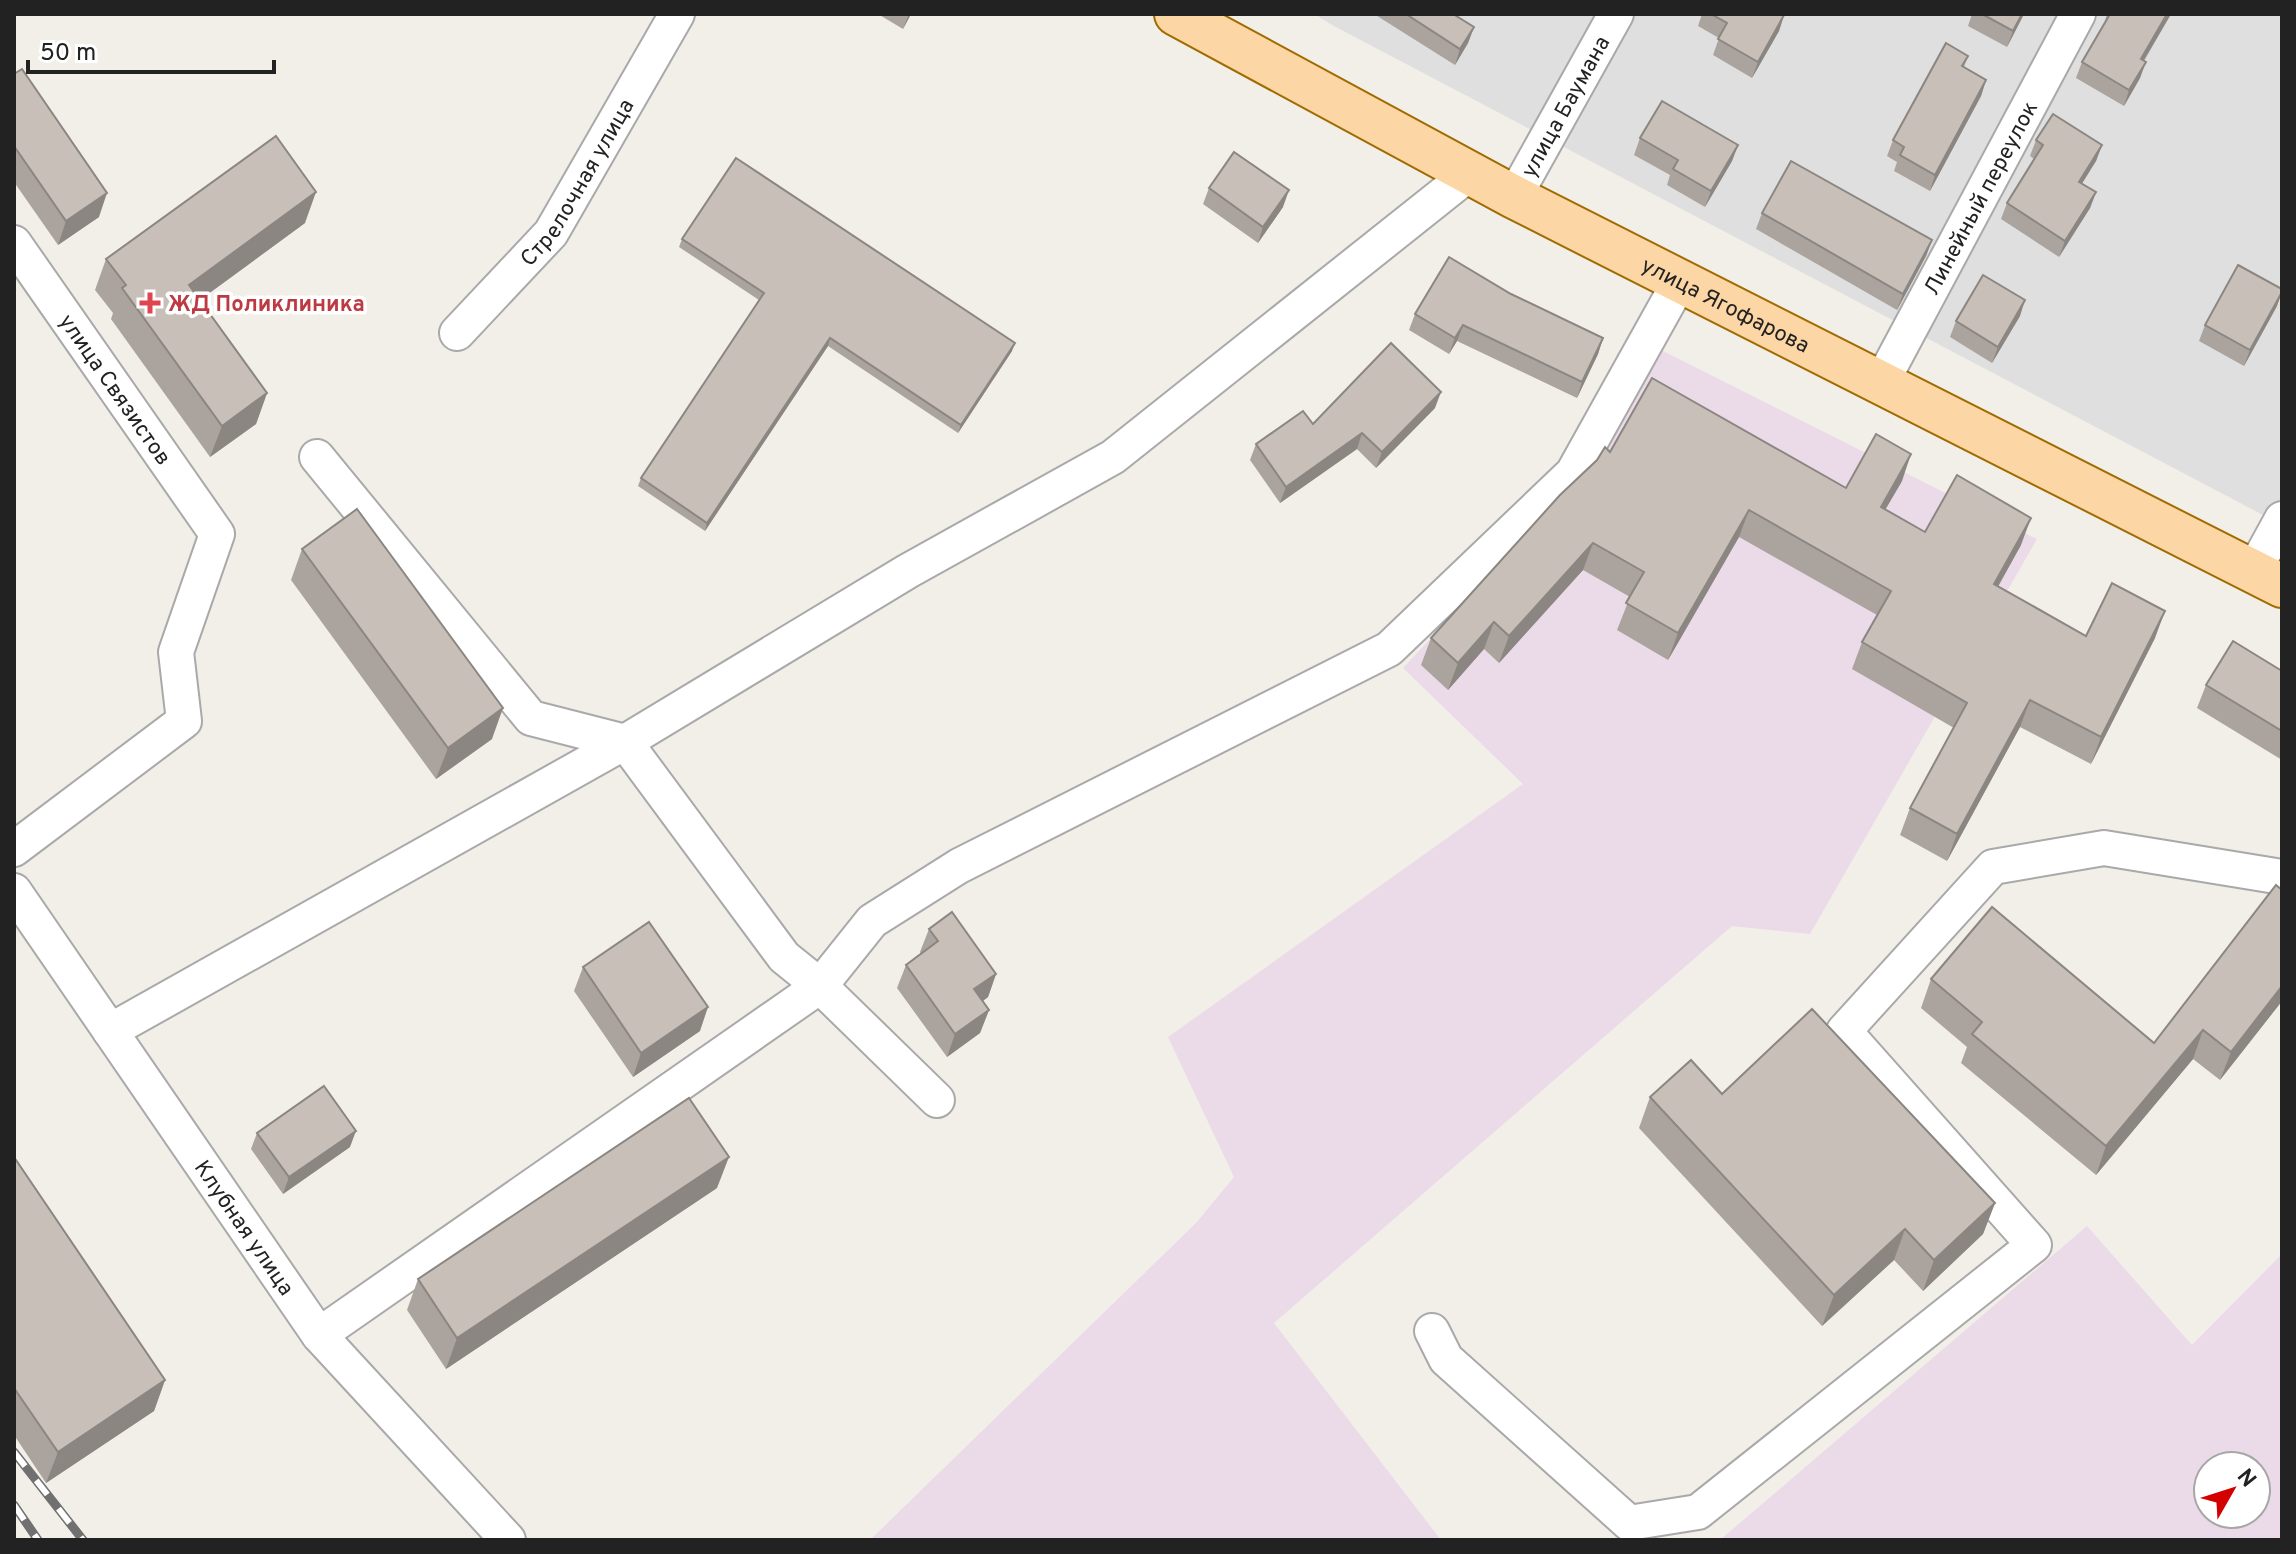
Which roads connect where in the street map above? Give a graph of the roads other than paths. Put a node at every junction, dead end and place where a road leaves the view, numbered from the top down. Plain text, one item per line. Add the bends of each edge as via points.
1 (677, 14) edge
2 (1176, 14) edge
3 (1616, 14) edge
4 (2078, 14) edge
5 (1470, 173) junction
6 (1514, 197) junction
7 (14, 243) edge
8 (1680, 281) junction
9 (457, 333) dead end
10 (1881, 383) junction
11 (317, 457) dead end
12 (2282, 519) edge
13 (2268, 579) edge
14 (625, 742) junction
15 (14, 849) edge
16 (2282, 877) edge
17 (14, 891) edge
18 (820, 986) junction
19 (110, 1031) junction
20 (937, 1100) dead end
21 (1432, 1331) dead end
22 (319, 1335) junction
23 (508, 1540) edge

1 - 9 street, Стрелочная улица via 551,233
2 - 5 main road, улица Ягофарова
3 - 6 street, улица Баумана
4 - 10 street, Линейный переулок
5 - 6 main road, улица Ягофарова
5 - 14 street via 1113,457 908,571
6 - 8 main road, улица Ягофарова
7 - 15 street, улица Связистов via 217,534 176,652 184,721
8 - 10 main road, улица Ягофарова
8 - 18 street via 1573,473 1389,649 959,866 872,921
10 - 13 main road, улица Ягофарова
11 - 14 street via 531,718
12 - 13 street
14 - 18 street via 784,957
14 - 19 street
16 - 21 street via 2104,848 1993,867 1844,1031 2034,1245 1698,1512 1629,1523 1446,1359
17 - 19 street, Клубная улица
18 - 20 street
18 - 22 street
19 - 22 street, Клубная улица
22 - 23 street, Клубная улица

